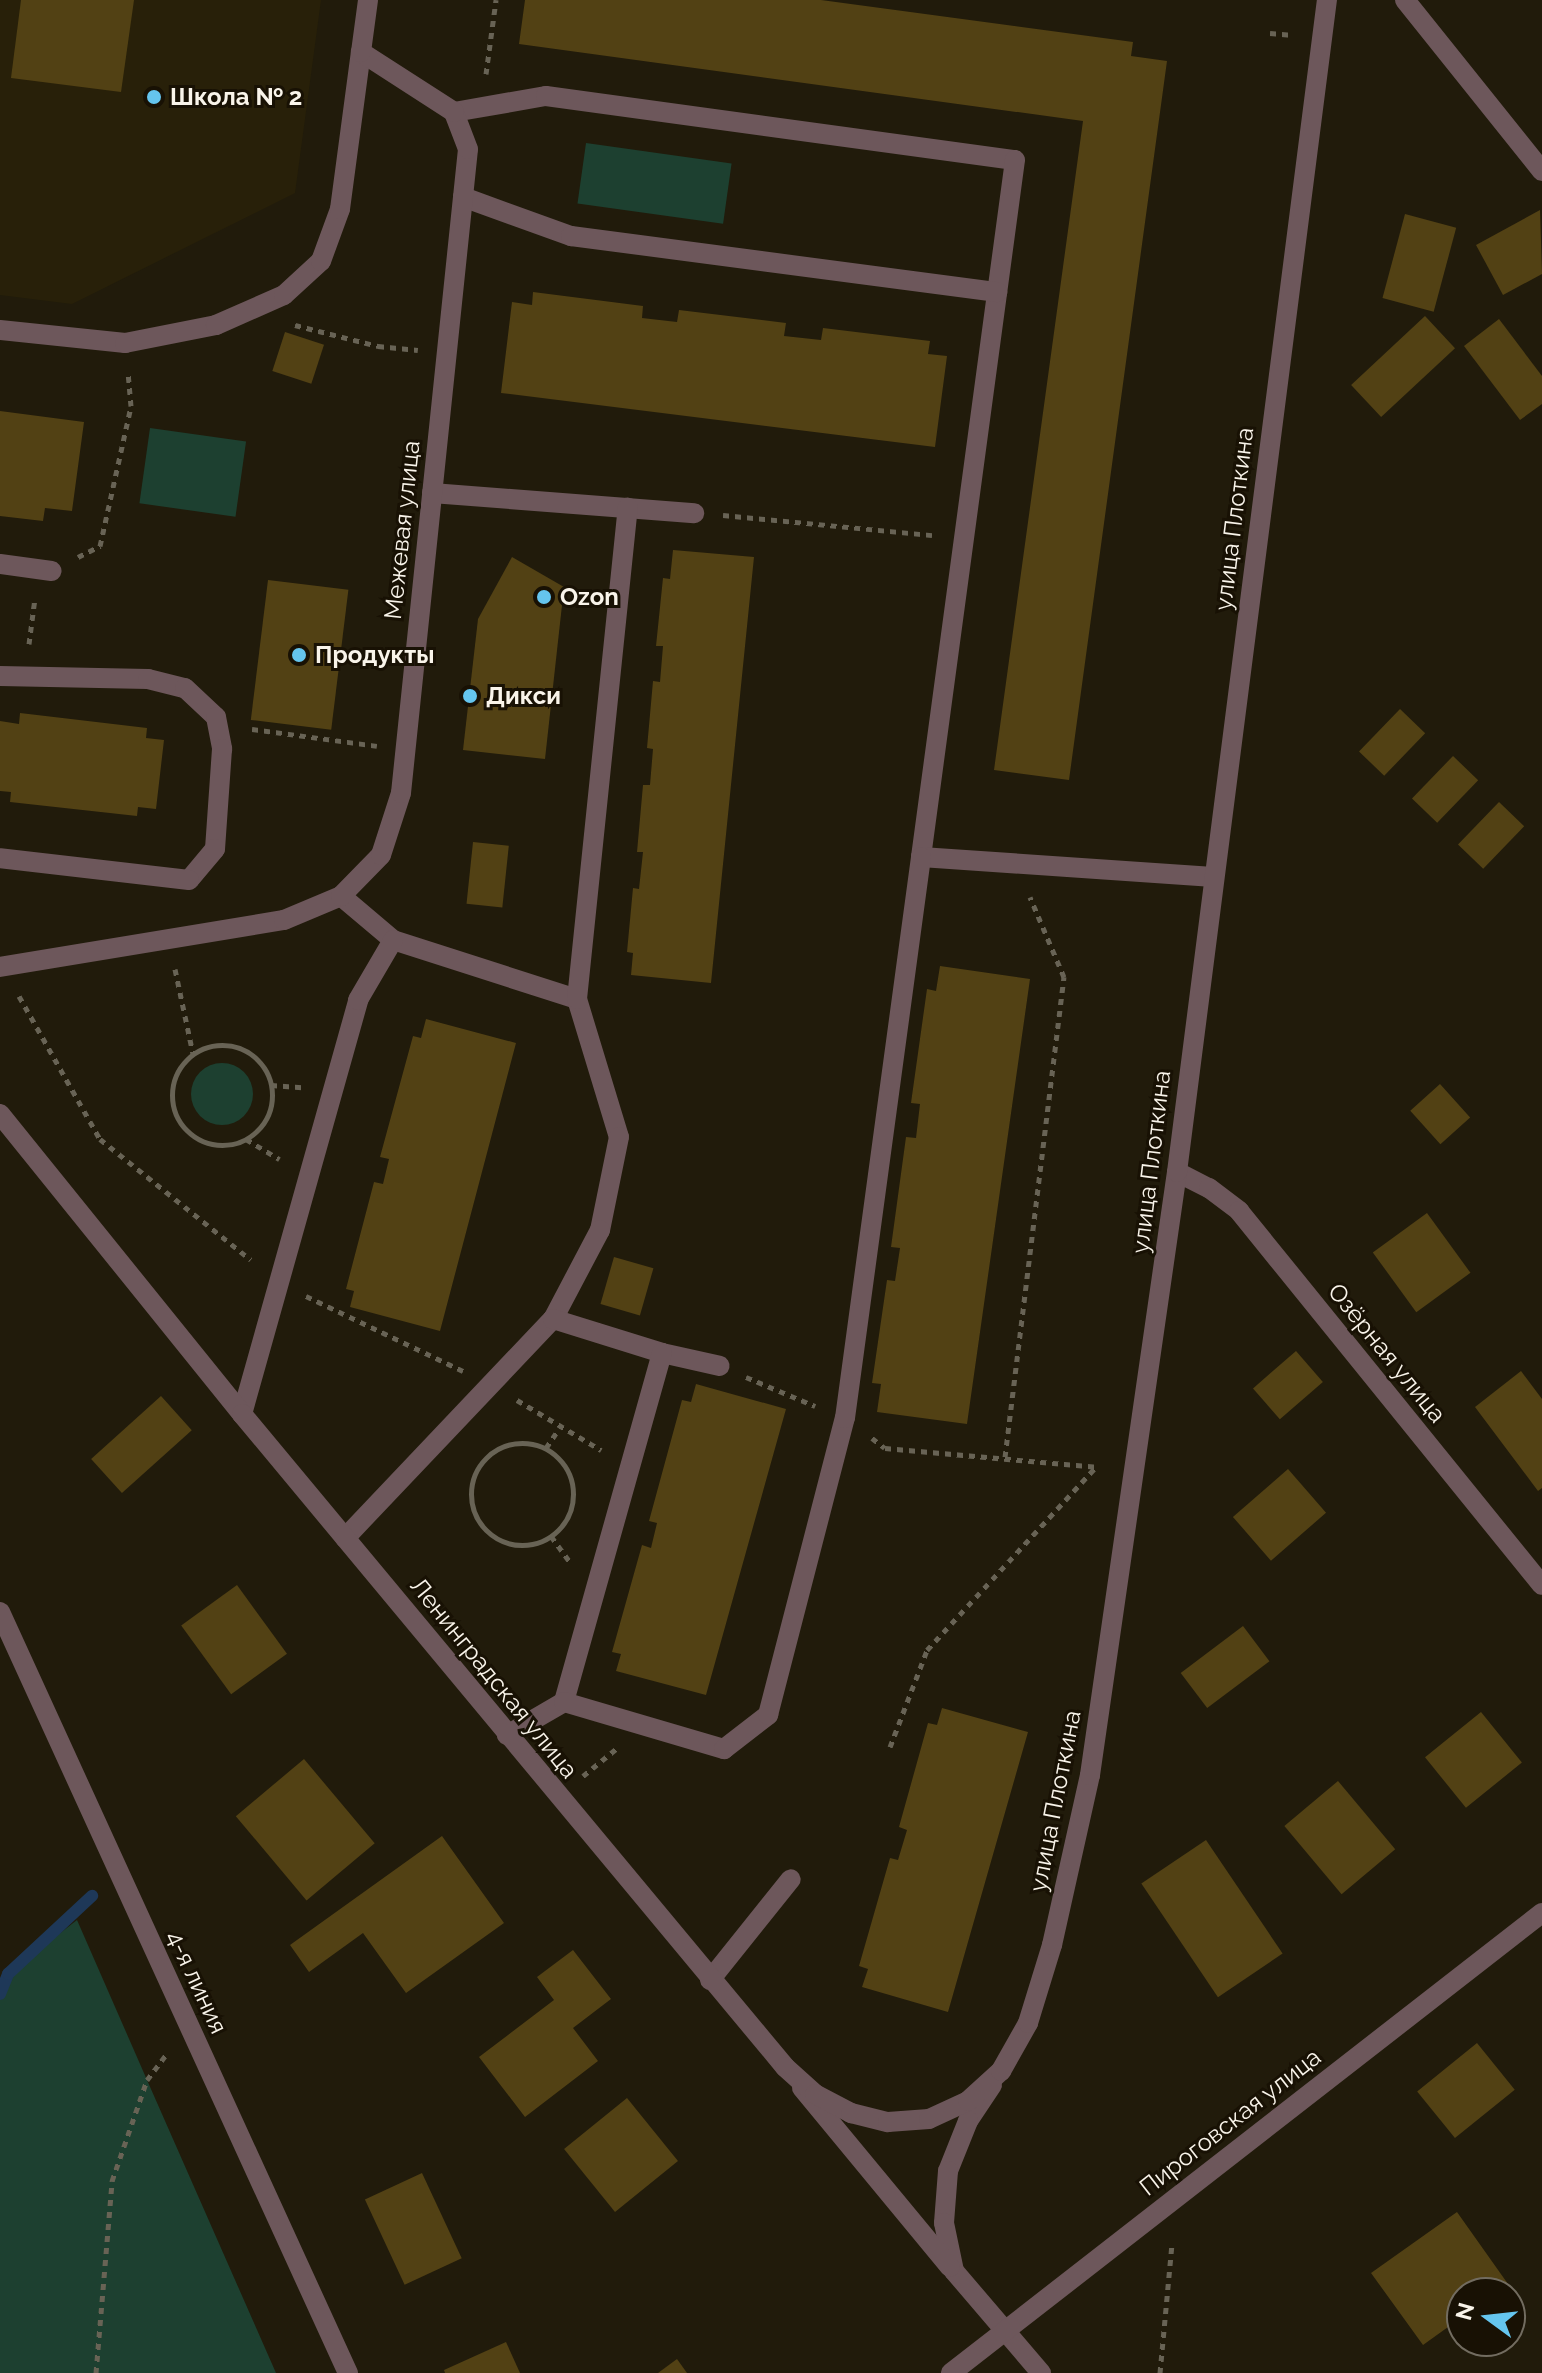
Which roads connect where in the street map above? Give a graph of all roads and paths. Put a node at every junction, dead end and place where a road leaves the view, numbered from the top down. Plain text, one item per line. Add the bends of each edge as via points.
1 (368, 0) edge
2 (496, 0) edge
3 (1327, 0) edge
4 (1405, 0) edge
5 (1270, 33) dead end
6 (1293, 35) dead end
7 (361, 52) junction
8 (482, 107) junction
9 (454, 112) junction
10 (1542, 171) edge
11 (463, 197) junction
12 (997, 292) junction
13 (259, 306) junction
14 (0, 330) edge
15 (125, 343) junction
16 (446, 353) junction
17 (432, 493) junction
18 (628, 508) junction
19 (694, 513) joint
20 (964, 538) junction
21 (0, 564) edge
22 (46, 570) junction
23 (24, 675) junction
24 (0, 676) edge
25 (218, 725) junction
26 (405, 750) junction
27 (921, 857) junction
28 (0, 858) edge
29 (1016, 863) junction
30 (1213, 877) junction
31 (341, 896) junction
32 (169, 939) junction
33 (393, 940) junction
34 (1, 967) edge
35 (577, 999) junction
36 (193, 1054) junction
37 (0, 1114) edge
38 (1177, 1172) junction
39 (281, 1284) junction
40 (553, 1319) junction
41 (662, 1353) junction
42 (720, 1366) joint
43 (242, 1414) junction
44 (845, 1418) junction
45 (561, 1426) dead end
46 (546, 1448) junction
47 (1005, 1457) junction
48 (345, 1538) junction
49 (1542, 1585) edge
50 (0, 1612) edge
51 (564, 1702) junction
52 (644, 1726) junction
53 (507, 1735) junction
54 (890, 1747) dead end
55 (576, 1782) dead end
56 (791, 1879) dead end
57 (1542, 1913) edge
58 (710, 1980) junction
59 (189, 2025) junction
60 (785, 2067) junction
61 (1001, 2071) junction
62 (1180, 2193) junction
63 (954, 2271) junction
64 (1003, 2330) junction
65 (96, 2373) edge
66 (348, 2373) edge
67 (951, 2373) edge
68 (1041, 2373) edge
69 (1160, 2373) edge

1 - 7 street
2 - 8 path
3 - 30 street, улица Плоткина
4 - 10 street
5 - 6 path
7 - 9 street
7 - 13 street via 340,209 321,261 284,295
8 - 9 street
8 - 12 street via 546,96 1015,160
9 - 11 street, Межевая улица via 468,149
11 - 12 street via 571,236
11 - 16 street, Межевая улица
12 - 20 street
13 - 15 street via 216,325
13 - 16 path via 304,329 378,346
14 - 15 street
15 - 22 path via 131,406 100,546
16 - 17 street, Межевая улица
17 - 18 street
17 - 26 street, Межевая улица
18 - 19 street
18 - 35 street
19 - 20 path
20 - 27 street
21 - 22 street
22 - 23 path
23 - 24 street
23 - 25 street via 148,679 185,688
25 - 26 path
25 - 28 street via 222,749 215,849 189,880
26 - 31 street, Межевая улица via 401,793 381,855
27 - 29 street
27 - 44 street
29 - 30 street
29 - 47 path via 1064,977
30 - 38 street, улица Плоткина
31 - 32 street, Межевая улица via 284,920
31 - 33 street
32 - 34 street, Межевая улица
32 - 36 path
33 - 35 street
33 - 39 street via 358,1000
34 - 39 path via 100,1139
35 - 40 street via 619,1137 600,1230
36 - 36 path via 174,1082 177,1115 200,1140 232,1144 246,1139 259,1129 272,1101 266,1070 241,1048 208,1047
37 - 43 street, Ленинградская улица
38 - 49 street, Озёрная улица via 1239,1211
38 - 61 street, улица Плоткина via 1090,1775 1052,1945 1028,2023
39 - 43 street
40 - 41 street
40 - 48 street
41 - 42 street
41 - 51 street
42 - 44 path
43 - 48 street, Ленинградская улица
44 - 47 path via 885,1448
44 - 52 street via 768,1715 724,1749
45 - 46 path
46 - 46 path via 514,1442 485,1458 476,1472 471,1504 489,1533 503,1541 535,1543 551,1536 571,1509 569,1474
47 - 54 path via 1096,1467 927,1650
48 - 53 street, Ленинградская улица
50 - 59 street, 4-я линия
51 - 52 street
51 - 53 street
52 - 55 path
53 - 58 street, Ленинградская улица
56 - 58 street
57 - 62 street, Пироговская улица
58 - 60 street, Ленинградская улица
59 - 65 path via 147,2080 112,2181
59 - 66 street, 4-я линия
60 - 61 street, улица Плоткина via 815,2094 851,2113 888,2122 929,2119 968,2101
60 - 63 street, Ленинградская улица
61 - 63 street via 968,2121 948,2171 944,2223
62 - 64 street, Пироговская улица
62 - 69 path
63 - 64 street, Ленинградская улица
64 - 67 street, Пироговская улица
64 - 68 street, Ленинградская улица

